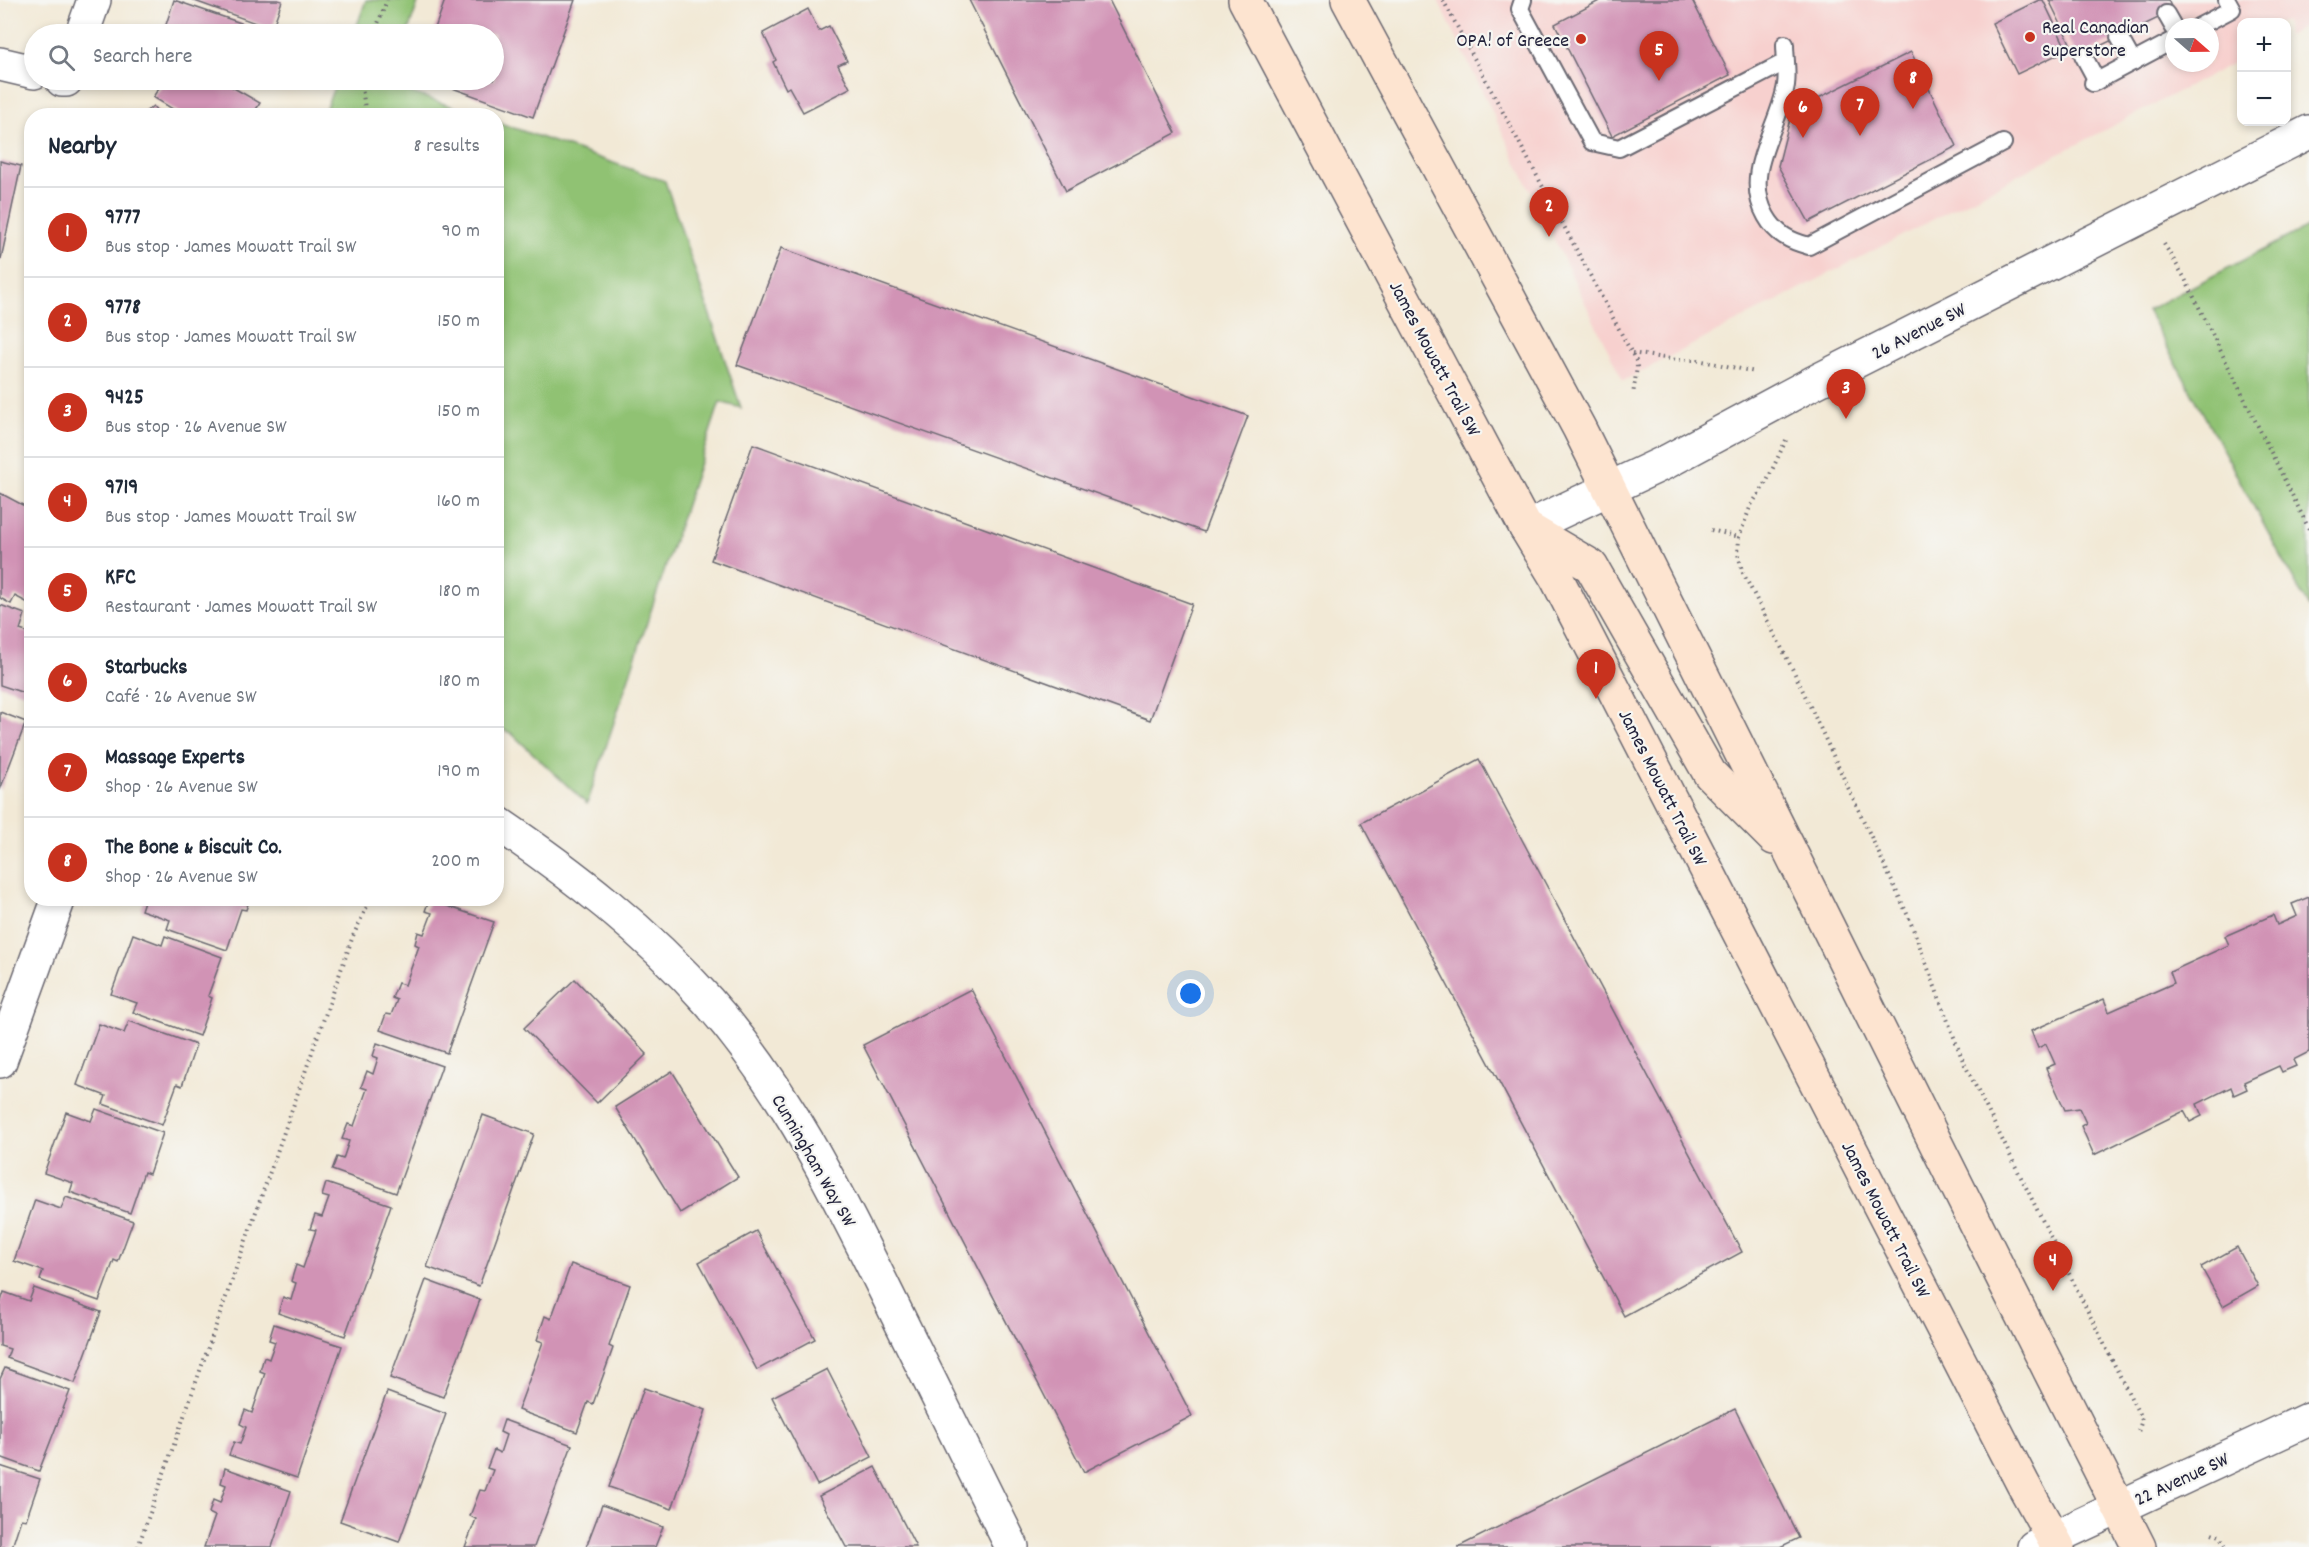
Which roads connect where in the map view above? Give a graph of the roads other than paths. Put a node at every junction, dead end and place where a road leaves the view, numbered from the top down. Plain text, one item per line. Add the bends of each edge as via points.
1 (94, 0) edge
2 (1245, 0) edge
3 (1343, 0) edge
4 (1523, 0) edge
5 (2227, 0) edge
6 (1355, 14) edge
7 (2215, 18) edge
8 (86, 24) edge
9 (2119, 37) dead end
10 (1785, 44) dead end
11 (2165, 45) edge
12 (2083, 55) dead end
13 (1785, 62) junction
14 (2133, 62) junction
15 (0, 64) edge
16 (24, 70) edge
17 (2309, 132) edge
18 (2003, 143) dead end
19 (1609, 488) junction
20 (1526, 528) junction
21 (504, 828) edge
22 (1796, 860) junction
23 (55, 906) edge
24 (0, 1061) edge
25 (2309, 1419) edge
26 (2119, 1507) junction
27 (2049, 1544) edge
28 (1012, 1547) edge
29 (2139, 1547) edge

1 - 8 street
2 - 20 main road, James Mowatt Trail SW
3 - 6 main road
4 - 13 lane via 1520,9 1592,142 1619,148
5 - 7 lane via 2232,9
6 - 19 main road
9 - 14 lane
10 - 13 lane
11 - 14 lane
12 - 14 lane via 2095,82
13 - 18 lane via 1786,84 1756,178 1758,203 1771,226 1790,241 1809,246
15 - 16 street
17 - 19 street, 26 Avenue SW
19 - 20 street, 26 Avenue SW
19 - 22 main road
20 - 22 main road via 1591,566 1710,774
20 - 27 main road, James Mowatt Trail SW via 1557,579 2018,1474
21 - 28 street, Cunningham Way SW via 592,891 648,940 708,1001 791,1112 830,1178
22 - 26 main road
23 - 24 street
25 - 26 street, 22 Avenue SW
26 - 27 street, 22 Avenue SW
26 - 29 main road

